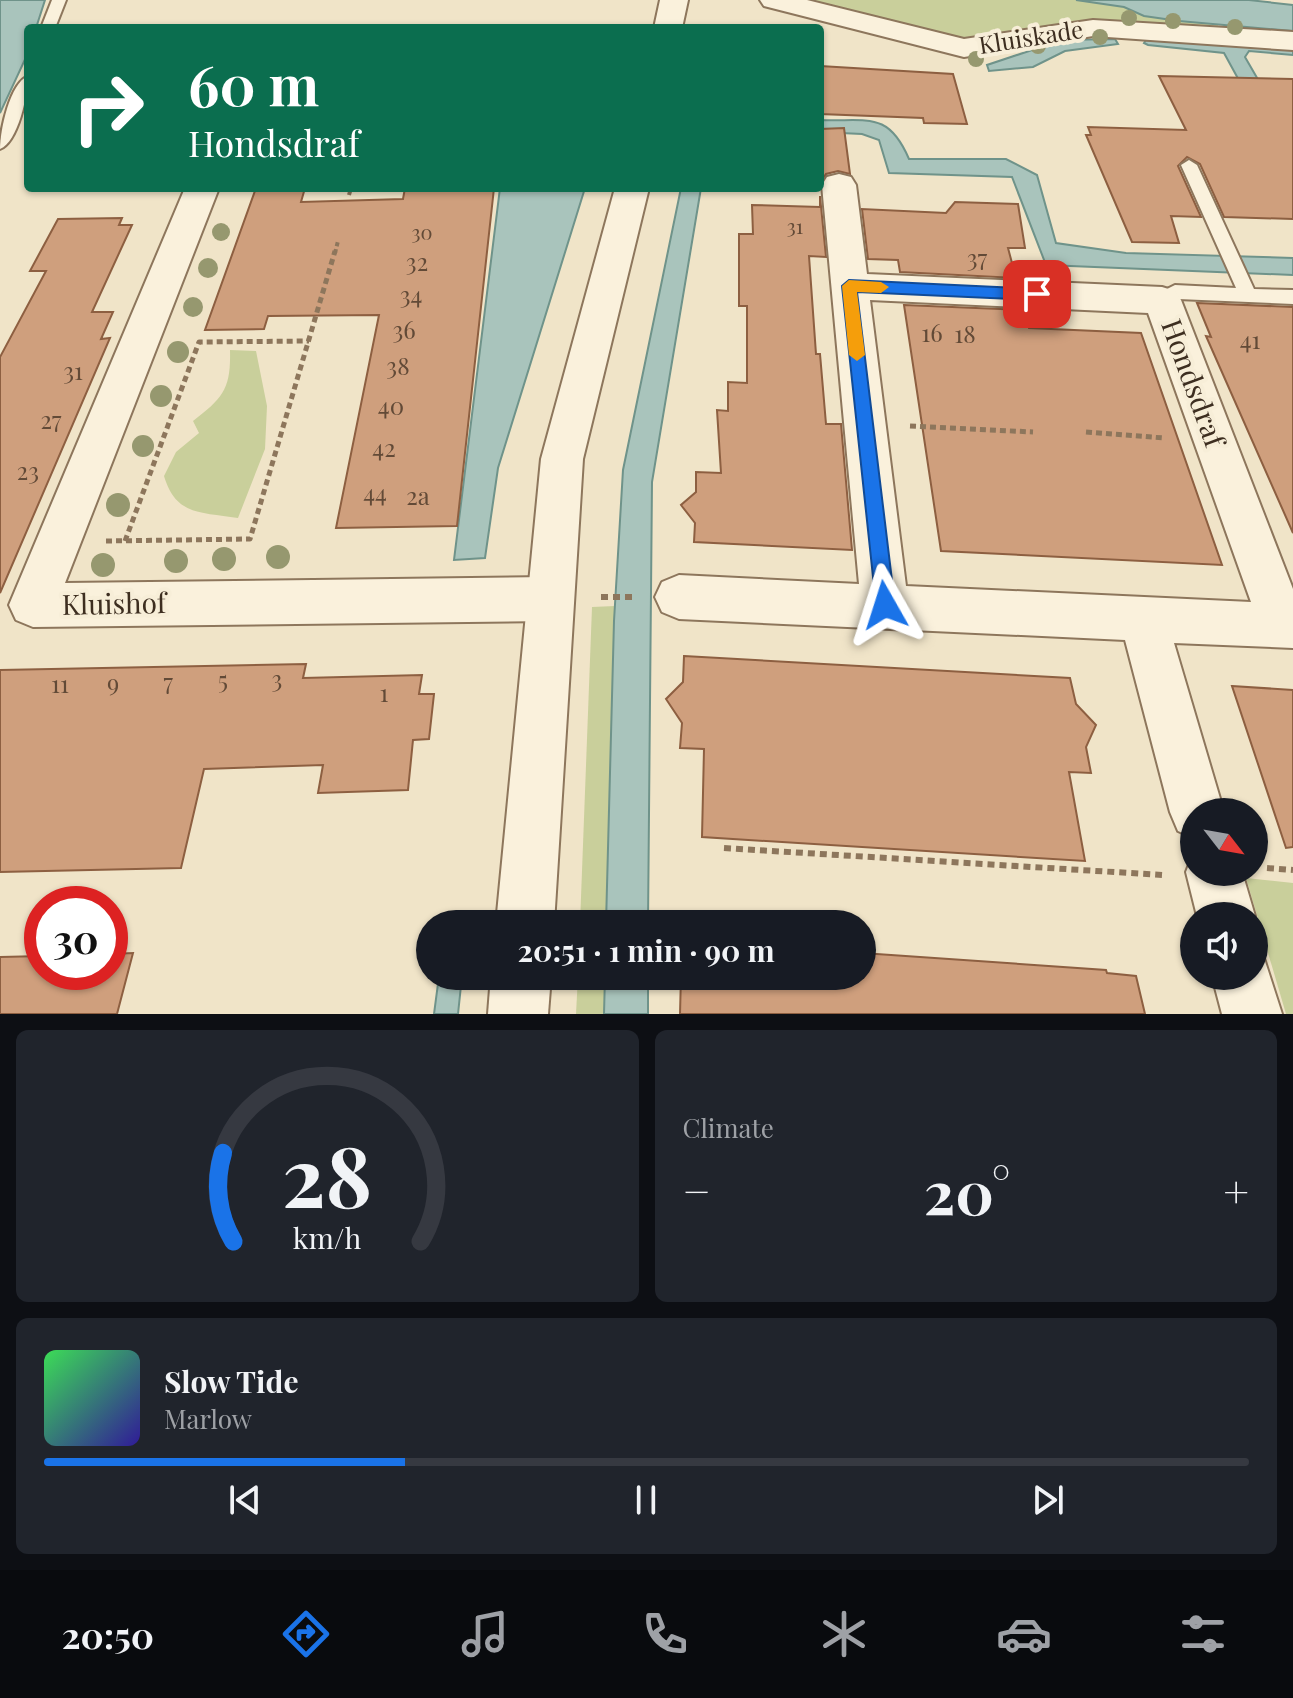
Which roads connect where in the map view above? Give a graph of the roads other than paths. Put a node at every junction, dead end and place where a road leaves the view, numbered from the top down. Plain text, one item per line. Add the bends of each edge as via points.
1 (59, 0) edge
2 (674, 0) edge
3 (774, 0) edge
4 (50, 24) edge
5 (669, 24) edge
6 (1293, 41) edge
7 (24, 89) edge
8 (0, 144) edge
9 (1189, 165) dead end
10 (839, 185) dead end
11 (200, 192) edge
12 (631, 192) edge
13 (849, 286) junction
14 (1248, 295) junction
15 (1293, 297) edge
16 (1162, 300) junction
17 (679, 597) dead end
18 (548, 599) junction
19 (885, 605) junction
20 (1143, 619) junction
21 (1288, 626) edge
22 (1193, 798) edge
23 (526, 910) edge
24 (520, 990) edge
25 (1246, 990) edge
26 (518, 1014) edge
27 (1252, 1014) edge

1 - 4 lane
2 - 5 street
3 - 6 street, Kluiskade via 964,48 1093,28
7 - 8 lane
9 - 14 lane
10 - 13 street
11 - 18 street, Kluishof via 33,605
12 - 18 street via 562,459
13 - 16 street, Hondsdraf
13 - 19 street
14 - 15 lane
14 - 16 lane via 1175,292
16 - 21 street, Hondsdraf
17 - 19 street, Hondsdraf
18 - 23 street
19 - 20 street, Hondsdraf
20 - 21 street, Hondsdraf
20 - 22 street
24 - 26 street
25 - 27 street

